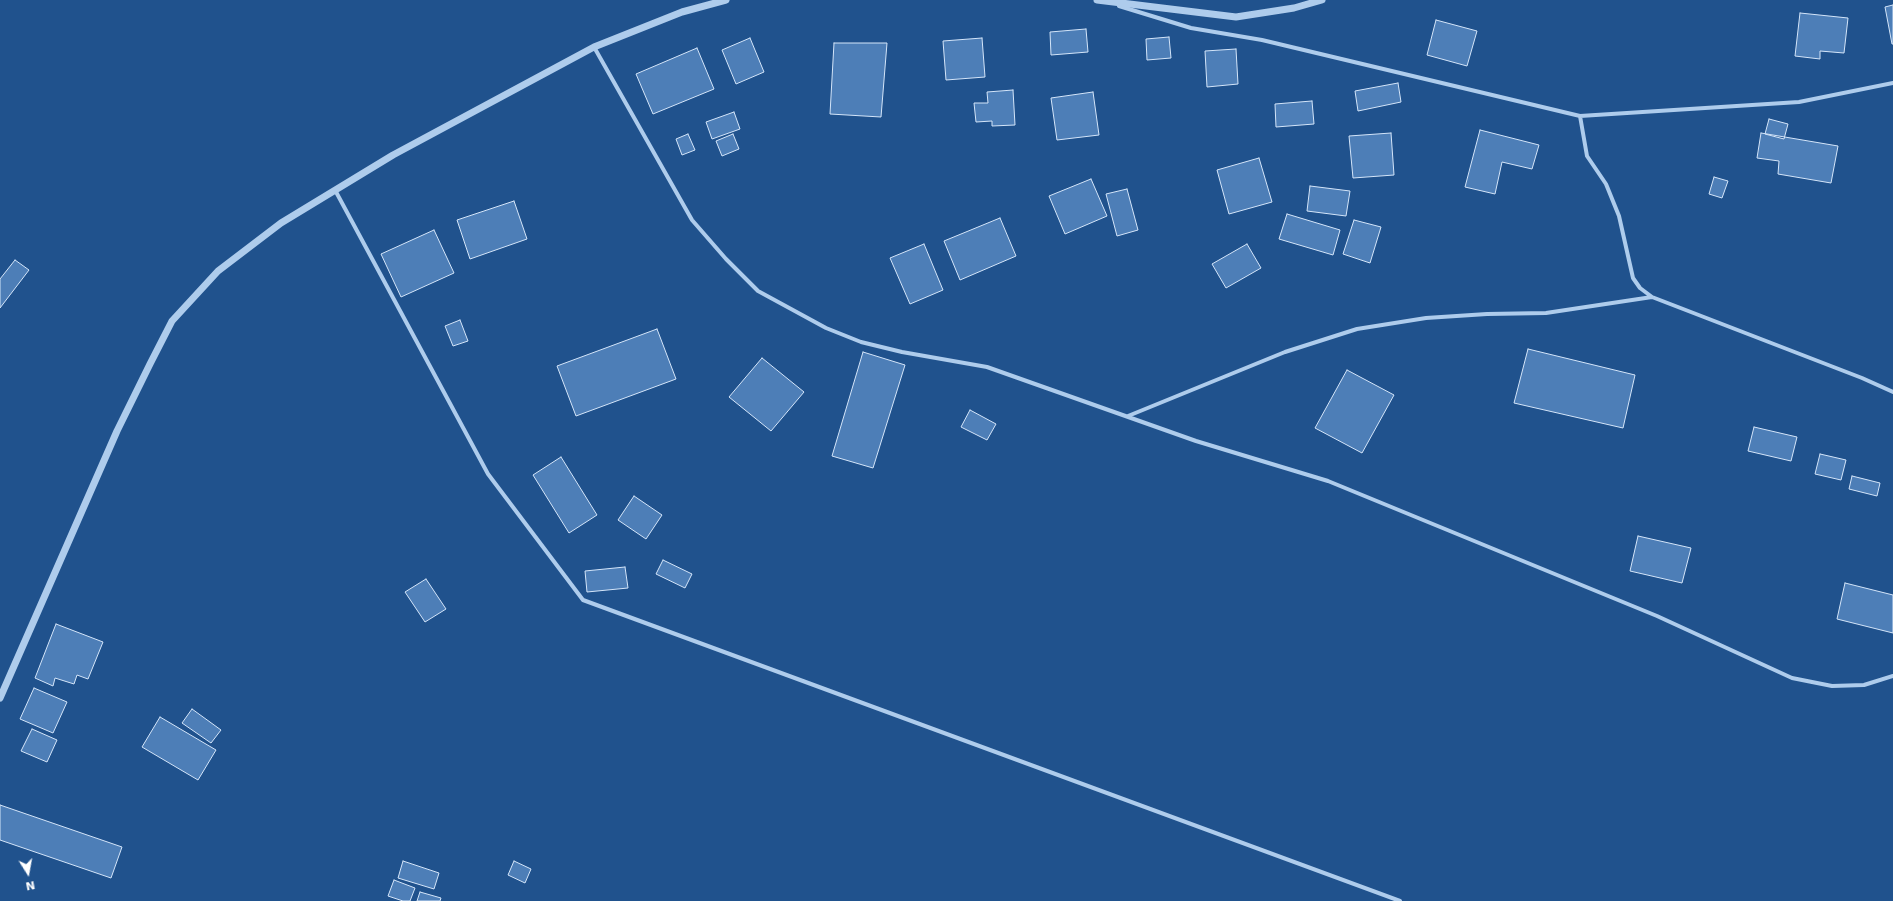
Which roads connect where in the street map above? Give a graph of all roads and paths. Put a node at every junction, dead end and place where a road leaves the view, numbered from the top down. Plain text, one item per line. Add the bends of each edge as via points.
1 (726, 0) edge
2 (1097, 0) edge
3 (1322, 0) edge
4 (1108, 2) junction
5 (594, 47) junction
6 (1893, 83) edge
7 (1580, 116) junction
8 (335, 190) junction
9 (1652, 298) junction
10 (1893, 392) edge
11 (1128, 416) junction
12 (1893, 676) edge
13 (0, 698) edge
14 (1400, 901) edge

1 - 5 street via 682,12
2 - 4 street
3 - 4 street via 1294,8 1236,17
4 - 7 street via 1191,28 1262,40
5 - 8 street via 392,155
5 - 11 street via 692,220 758,291 826,328 860,342 987,367
6 - 7 street via 1799,102
7 - 9 street via 1587,156 1606,184 1619,216 1633,278
8 - 13 street via 281,223 218,271 172,321 117,431
8 - 14 street via 488,474 583,600
9 - 10 street via 1855,375
9 - 11 street via 1546,313 1426,318 1357,329 1285,352
11 - 12 street via 1196,441 1328,481 1657,616 1792,678 1832,686 1864,685

